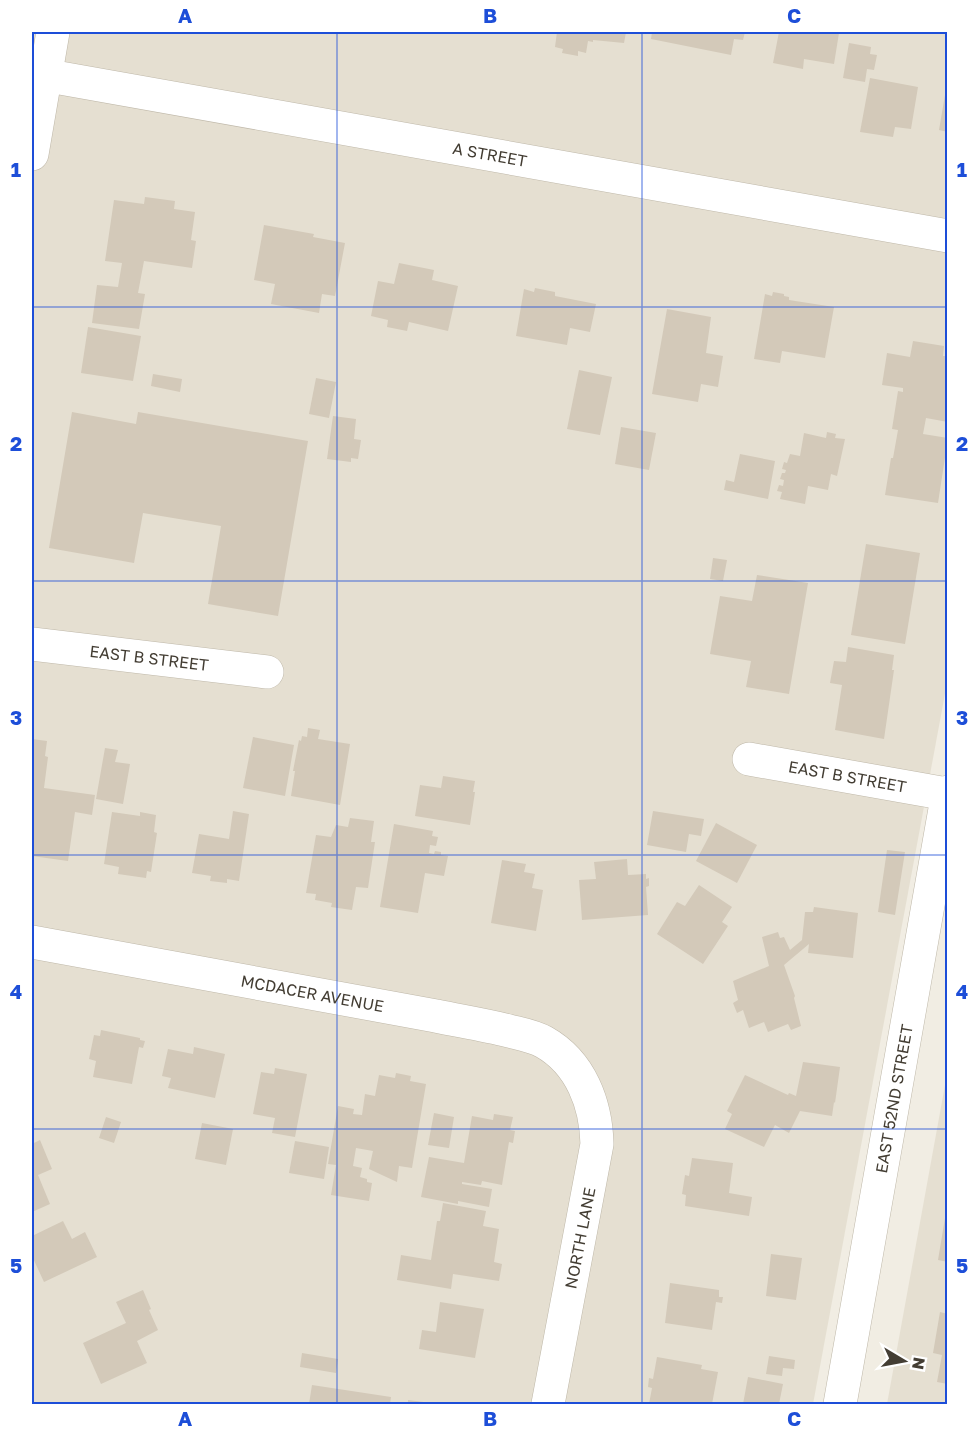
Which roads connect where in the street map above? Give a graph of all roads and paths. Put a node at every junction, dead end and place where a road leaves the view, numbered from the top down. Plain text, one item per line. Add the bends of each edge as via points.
1 (53, 32) edge
2 (38, 74) edge
3 (32, 154) edge
4 (948, 236) edge
5 (32, 644) edge
6 (267, 672) dead end
7 (749, 759) dead end
8 (947, 793) edge
9 (32, 942) edge
10 (579, 1074) joint
11 (548, 1404) edge
12 (840, 1404) edge

1 - 2 street
2 - 3 street
2 - 4 street, A STREET
5 - 6 street, EAST B STREET
7 - 8 street, EAST B STREET
8 - 12 street, EAST 52ND STREET
9 - 10 street, MCDACER AVENUE via 530,1036 559,1053
10 - 11 street, NORTH LANE via 591,1102 597,1144

